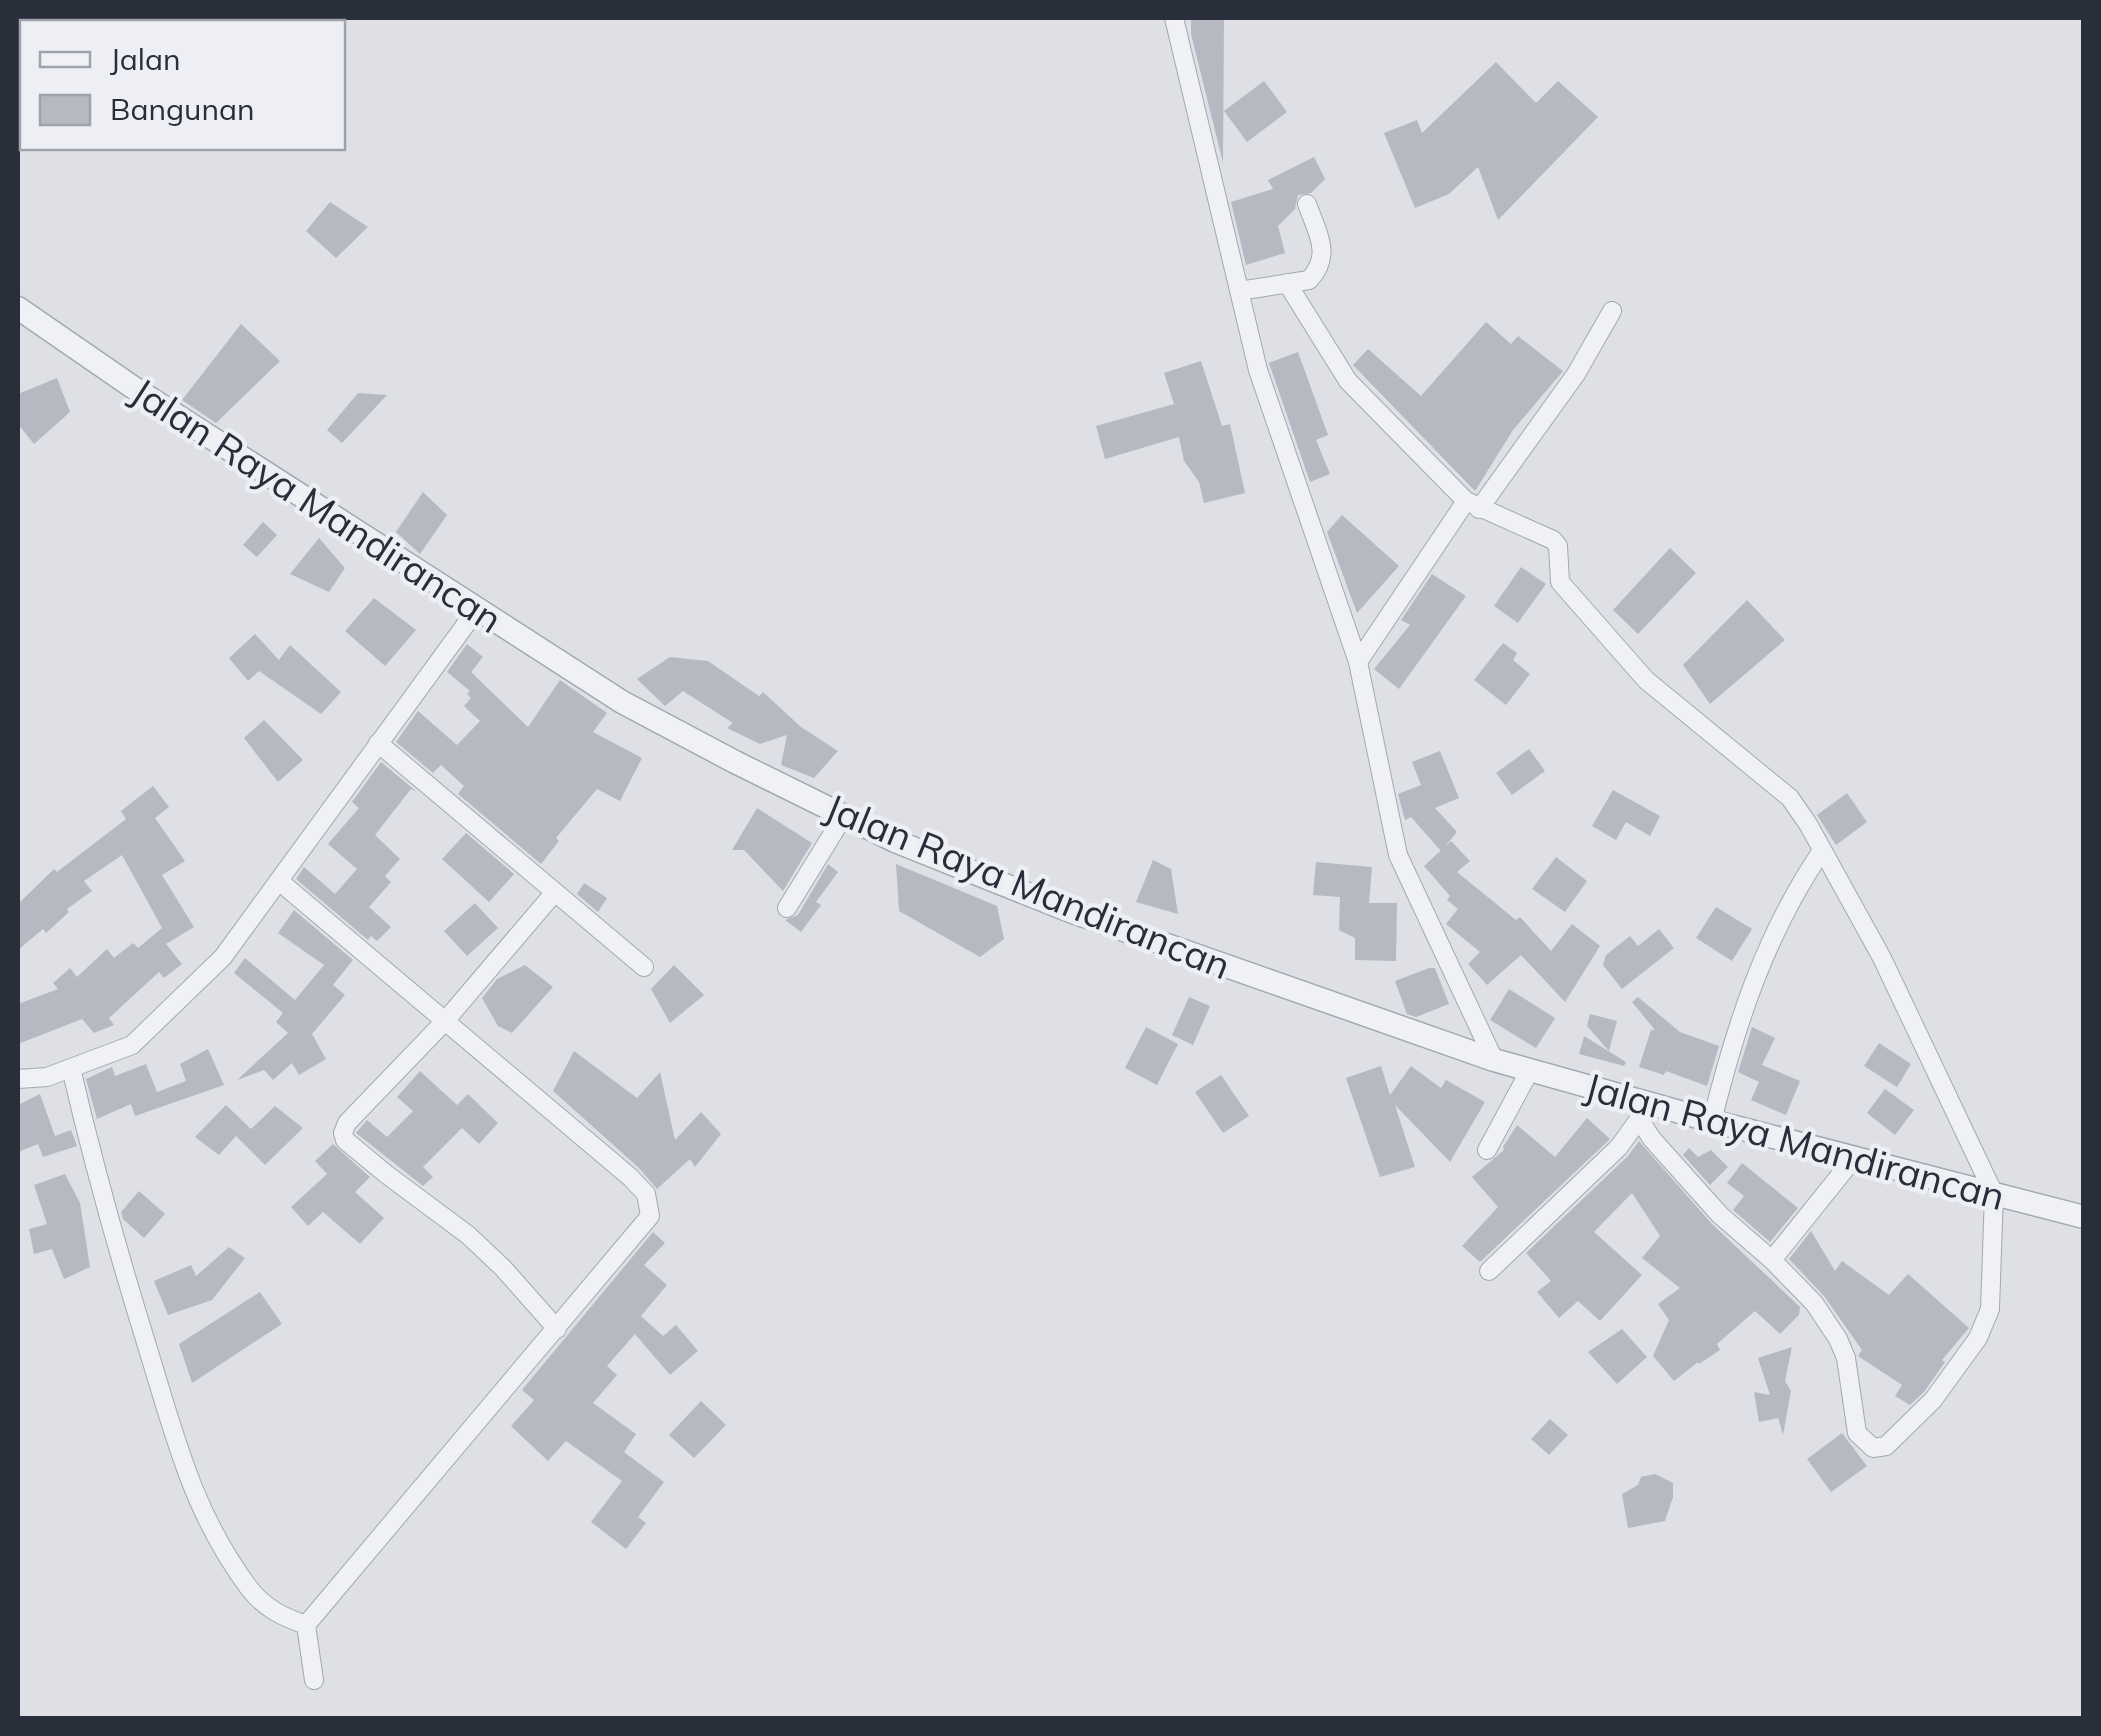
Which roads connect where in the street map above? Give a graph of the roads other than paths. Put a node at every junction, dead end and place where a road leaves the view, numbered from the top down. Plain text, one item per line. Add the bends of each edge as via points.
1 (1174, 18) edge
2 (1306, 204) dead end
3 (1287, 283) junction
4 (1239, 290) junction
5 (18, 308) edge
6 (1612, 311) dead end
7 (1472, 505) junction
8 (477, 609) junction
9 (1358, 662) junction
10 (378, 743) junction
11 (843, 817) junction
12 (1821, 852) junction
13 (279, 881) junction
14 (556, 892) junction
15 (786, 908) dead end
16 (644, 967) dead end
17 (445, 1021) junction
18 (1494, 1060) junction
19 (71, 1068) junction
20 (1530, 1070) junction
21 (18, 1079) edge
22 (1639, 1110) junction
23 (1712, 1121) junction
24 (1487, 1150) dead end
25 (1854, 1158) junction
26 (1994, 1194) junction
27 (2084, 1216) edge
28 (1772, 1260) junction
29 (1489, 1272) dead end
30 (557, 1329) junction
31 (306, 1625) junction
32 (314, 1680) dead end

1 - 4 street
2 - 3 street via 1324,257 1309,280
3 - 4 street
3 - 7 street via 1348,382
4 - 9 street via 1258,370
5 - 8 street, Jalan Raya Mandirancan
6 - 7 street via 1576,374
7 - 9 street
7 - 12 street via 1554,540 1560,582 1568,592 1646,680 1790,798
8 - 10 street
8 - 11 street, Jalan Raya Mandirancan via 622,702
9 - 18 street via 1398,856
10 - 13 street
10 - 14 street
11 - 15 street
11 - 18 street, Jalan Raya Mandirancan via 1070,911
12 - 23 street via 1763,956 1733,1036
12 - 26 street via 1882,958
13 - 17 street
13 - 19 street via 223,957 132,1045
14 - 16 street
14 - 17 street
17 - 30 street via 646,1194 650,1216
17 - 30 street via 342,1133 468,1235
18 - 20 street, Jalan Raya Mandirancan
19 - 21 street
19 - 31 street via 183,1470 250,1590 278,1616
20 - 22 street, Jalan Raya Mandirancan
20 - 24 street
22 - 23 street, Jalan Raya Mandirancan
22 - 28 street via 1652,1139 1720,1215
22 - 29 street via 1619,1147
23 - 25 street, Jalan Raya Mandirancan
25 - 26 street, Jalan Raya Mandirancan
25 - 28 street
26 - 27 street, Jalan Raya Mandirancan
26 - 28 street via 1990,1309 1978,1338 1934,1400 1880,1449 1857,1433 1838,1340 1807,1294
30 - 31 street
31 - 32 street

